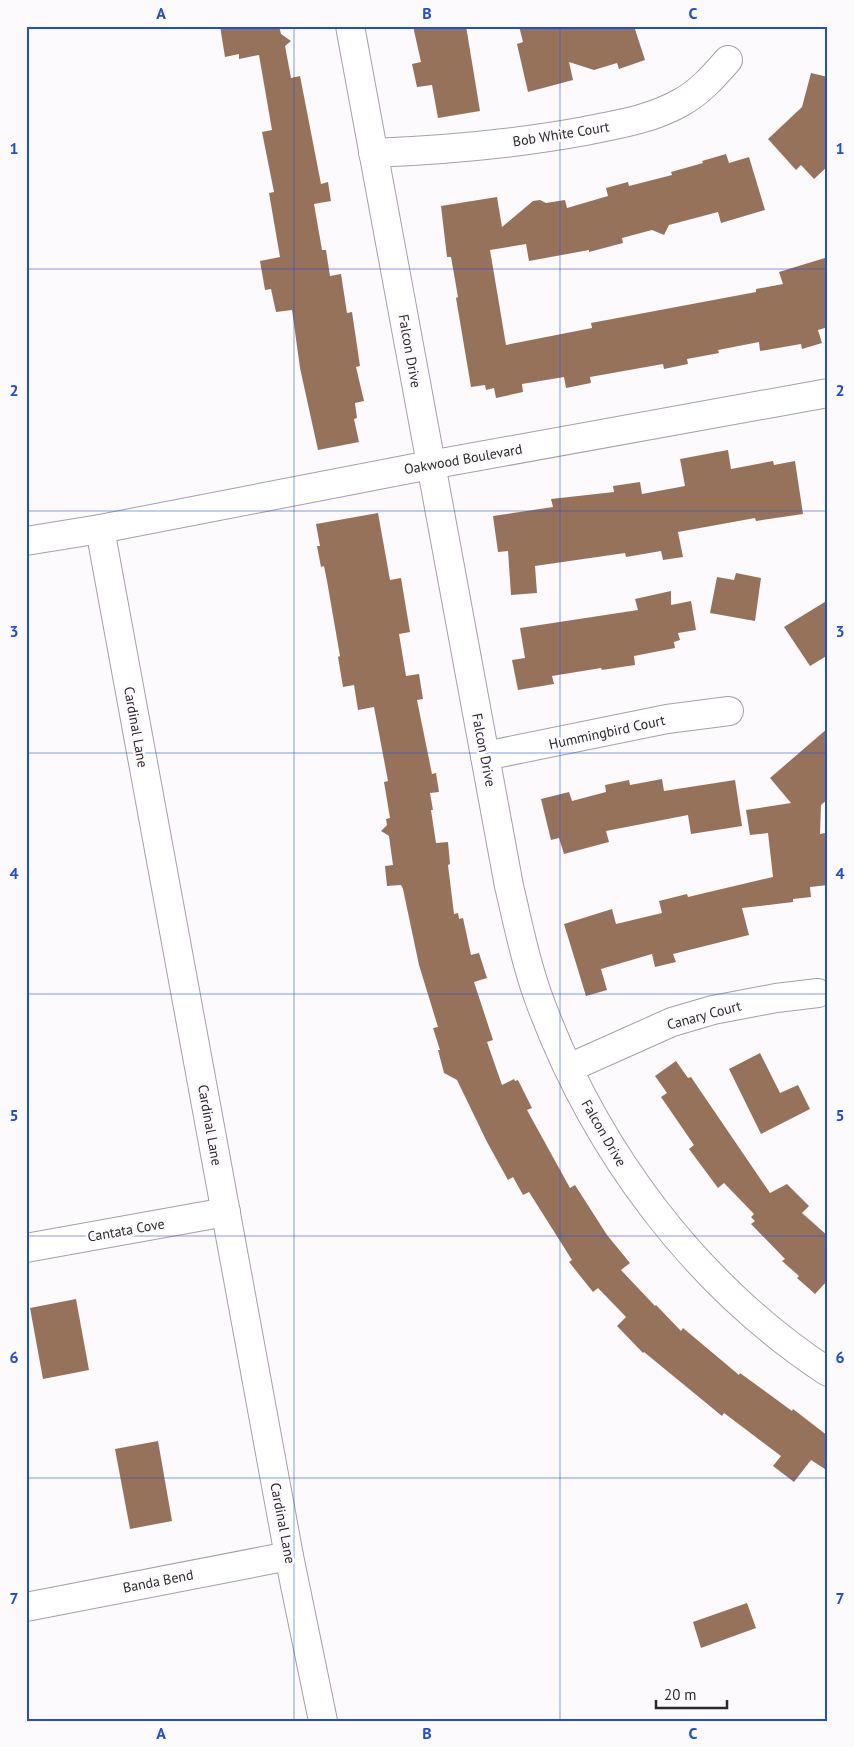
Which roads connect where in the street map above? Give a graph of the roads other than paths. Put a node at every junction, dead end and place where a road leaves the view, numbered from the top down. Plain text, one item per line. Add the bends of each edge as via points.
1 (350, 26) edge
2 (728, 60) dead end
3 (373, 153) junction
4 (828, 393) edge
5 (430, 465) junction
6 (100, 529) junction
7 (26, 541) edge
8 (729, 711) dead end
9 (485, 756) junction
10 (818, 993) dead end
11 (569, 1068) junction
12 (226, 1212) junction
13 (26, 1248) edge
14 (828, 1372) edge
15 (289, 1556) junction
16 (26, 1607) edge
17 (323, 1721) edge

1 - 3 street, Falcon Drive
2 - 3 street, Bob White Court via 706,84 682,102 638,121 540,139 437,151
3 - 5 street, Falcon Drive
4 - 5 street, Oakwood Boulevard
5 - 6 street, Oakwood Boulevard
5 - 9 street, Falcon Drive
6 - 7 street, Oakwood Boulevard
6 - 12 street, Cardinal Lane
8 - 9 street, Hummingbird Court via 667,719
9 - 11 street, Falcon Drive via 509,886 527,961 551,1032
10 - 11 street, Canary Court via 714,1010 672,1022
11 - 14 street, Falcon Drive via 596,1124 616,1156 685,1248 738,1303
12 - 13 street, Cantata Cove
12 - 15 street, Cardinal Lane
15 - 16 street, Banda Bend
15 - 17 street, Cardinal Lane

